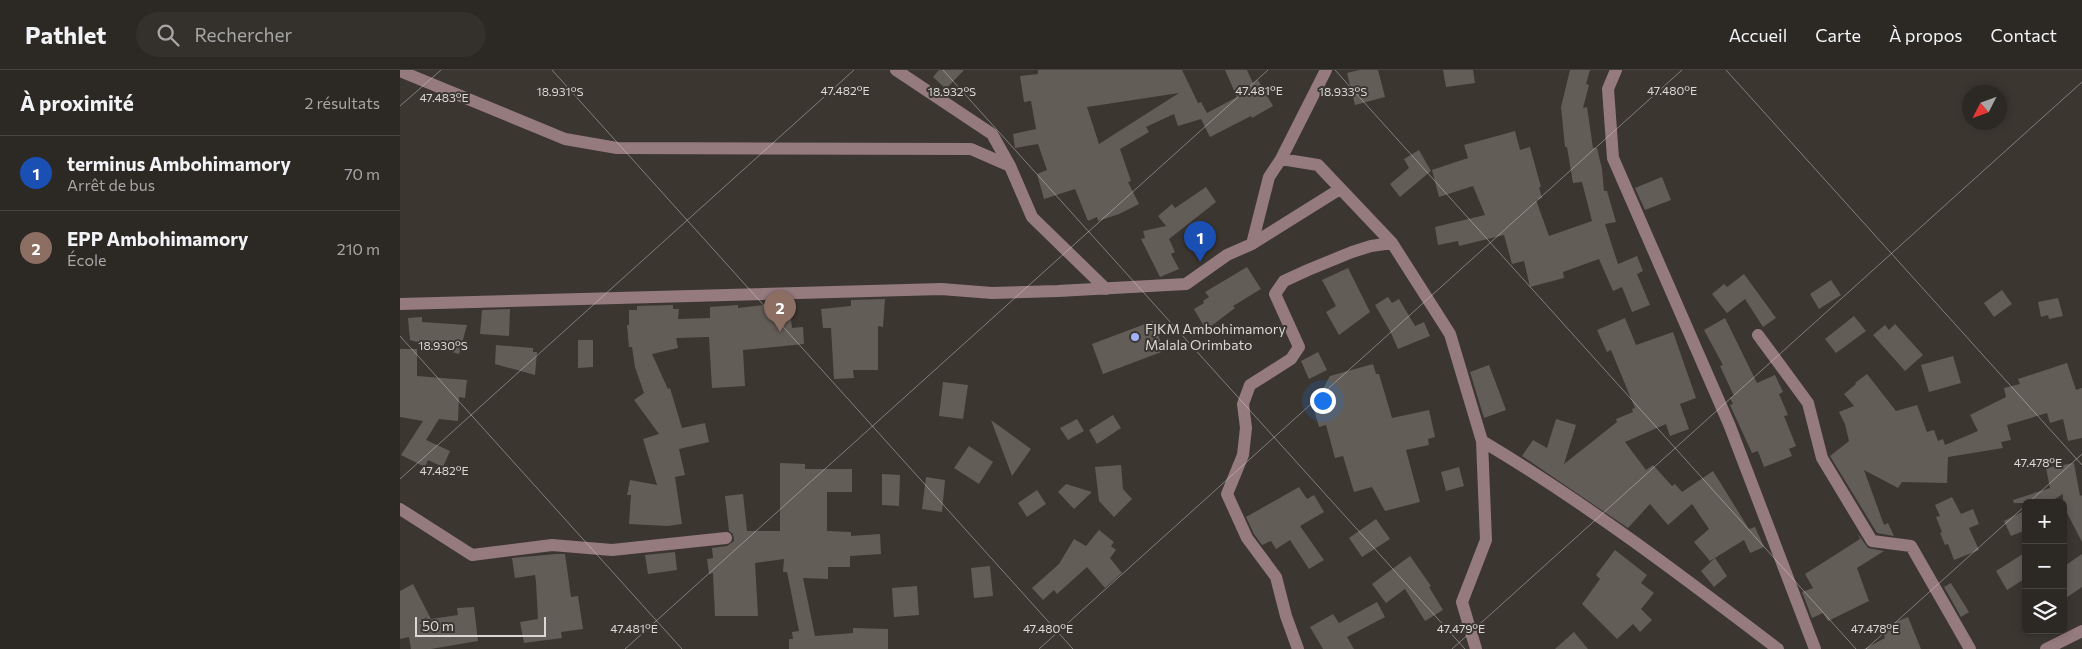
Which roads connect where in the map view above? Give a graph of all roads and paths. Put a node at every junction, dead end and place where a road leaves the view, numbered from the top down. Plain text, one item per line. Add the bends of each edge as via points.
1 (896, 70) edge
2 (1326, 70) edge
3 (1616, 70) edge
4 (400, 71) edge
5 (1280, 159) junction
6 (1010, 166) junction
7 (1340, 189) junction
8 (1392, 243) junction
9 (1252, 244) junction
10 (1106, 288) junction
11 (400, 304) edge
12 (1758, 335) dead end
13 (1482, 441) junction
14 (400, 509) edge
15 (726, 538) dead end
16 (2082, 631) edge
17 (1298, 649) edge
18 (1476, 649) edge
19 (1778, 649) edge
20 (1815, 649) edge
21 (1970, 649) edge
22 (2046, 649) edge

1 - 6 street via 992,134
2 - 5 street
3 - 20 street via 1608,88 1614,158 1730,424
4 - 6 street via 565,139 617,148 971,149
5 - 7 street via 1318,165
5 - 9 street via 1269,177
6 - 10 street via 1032,217
7 - 8 street
7 - 9 street
8 - 13 street via 1450,334
8 - 17 street via 1352,252 1284,281 1274,294 1299,347 1291,359 1250,385 1243,404 1246,428 1243,455 1227,494 1247,538 1276,578
9 - 10 street via 1228,255 1186,284
10 - 11 street via 992,293 941,289
12 - 21 street via 1808,403 1822,458 1872,541 1911,546
13 - 18 street via 1486,540 1462,602
13 - 19 street via 1544,478 1653,554
14 - 15 street via 472,554 552,545 612,550
16 - 22 street

